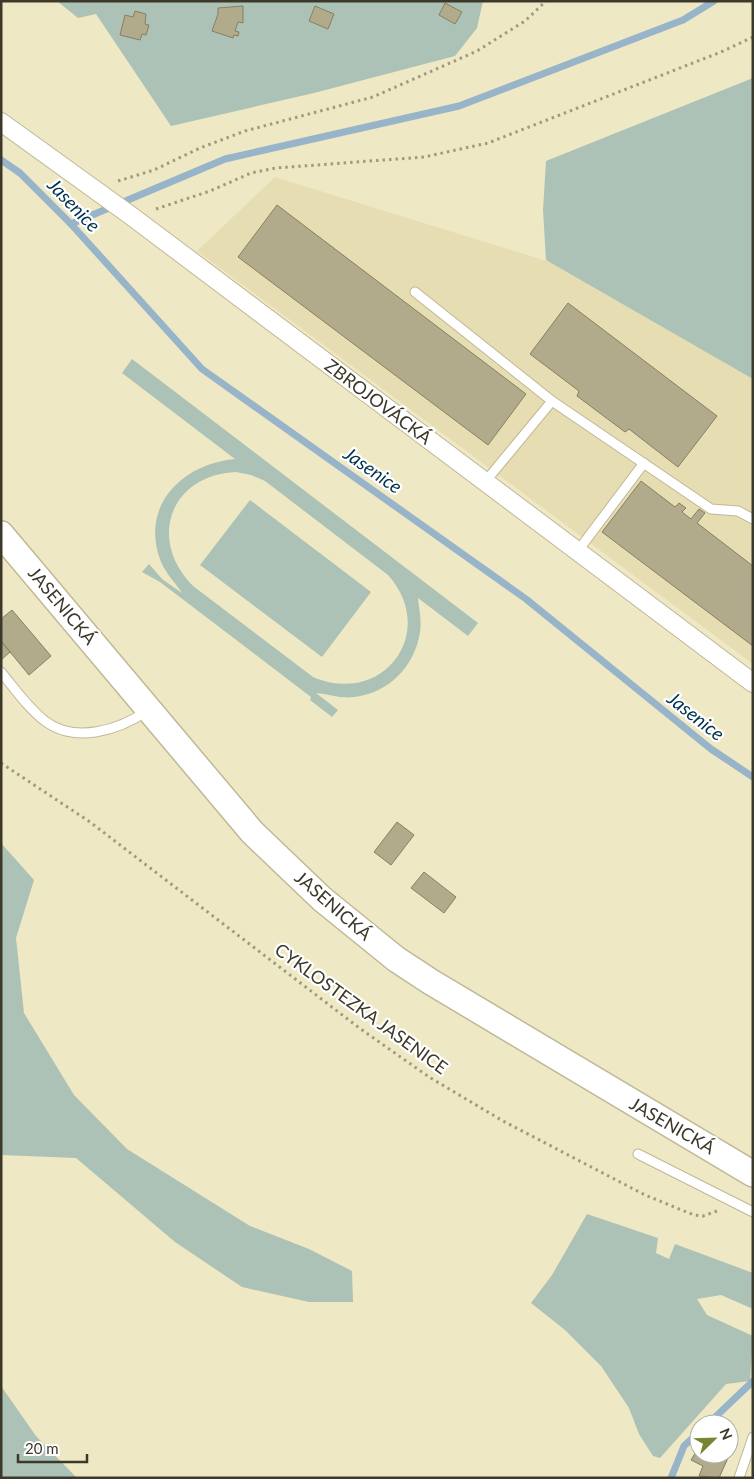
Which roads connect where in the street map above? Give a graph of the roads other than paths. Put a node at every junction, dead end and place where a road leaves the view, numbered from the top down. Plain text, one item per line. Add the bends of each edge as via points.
1 (1, 122) edge
2 (415, 292) dead end
3 (552, 401) junction
4 (644, 463) junction
5 (485, 482) junction
6 (753, 519) edge
7 (1, 534) edge
8 (577, 552) junction
9 (1, 672) edge
10 (753, 683) edge
11 (148, 710) junction
12 (638, 1154) dead end
13 (753, 1174) edge
14 (753, 1212) edge
15 (753, 1437) edge
16 (738, 1478) edge

1 - 5 street, ZBROJOVÁCKÁ via 133,217
2 - 3 lane
3 - 4 lane
3 - 5 lane
4 - 6 lane via 711,509 738,511
4 - 8 lane
5 - 8 street, ZBROJOVÁCKÁ
7 - 11 street, JASENICKÁ
8 - 10 street, ZBROJOVÁCKÁ
9 - 11 lane via 33,710 59,729 74,732 109,729
11 - 13 street, JASENICKÁ via 252,832 322,899 396,959 510,1031
12 - 14 lane
15 - 16 lane

